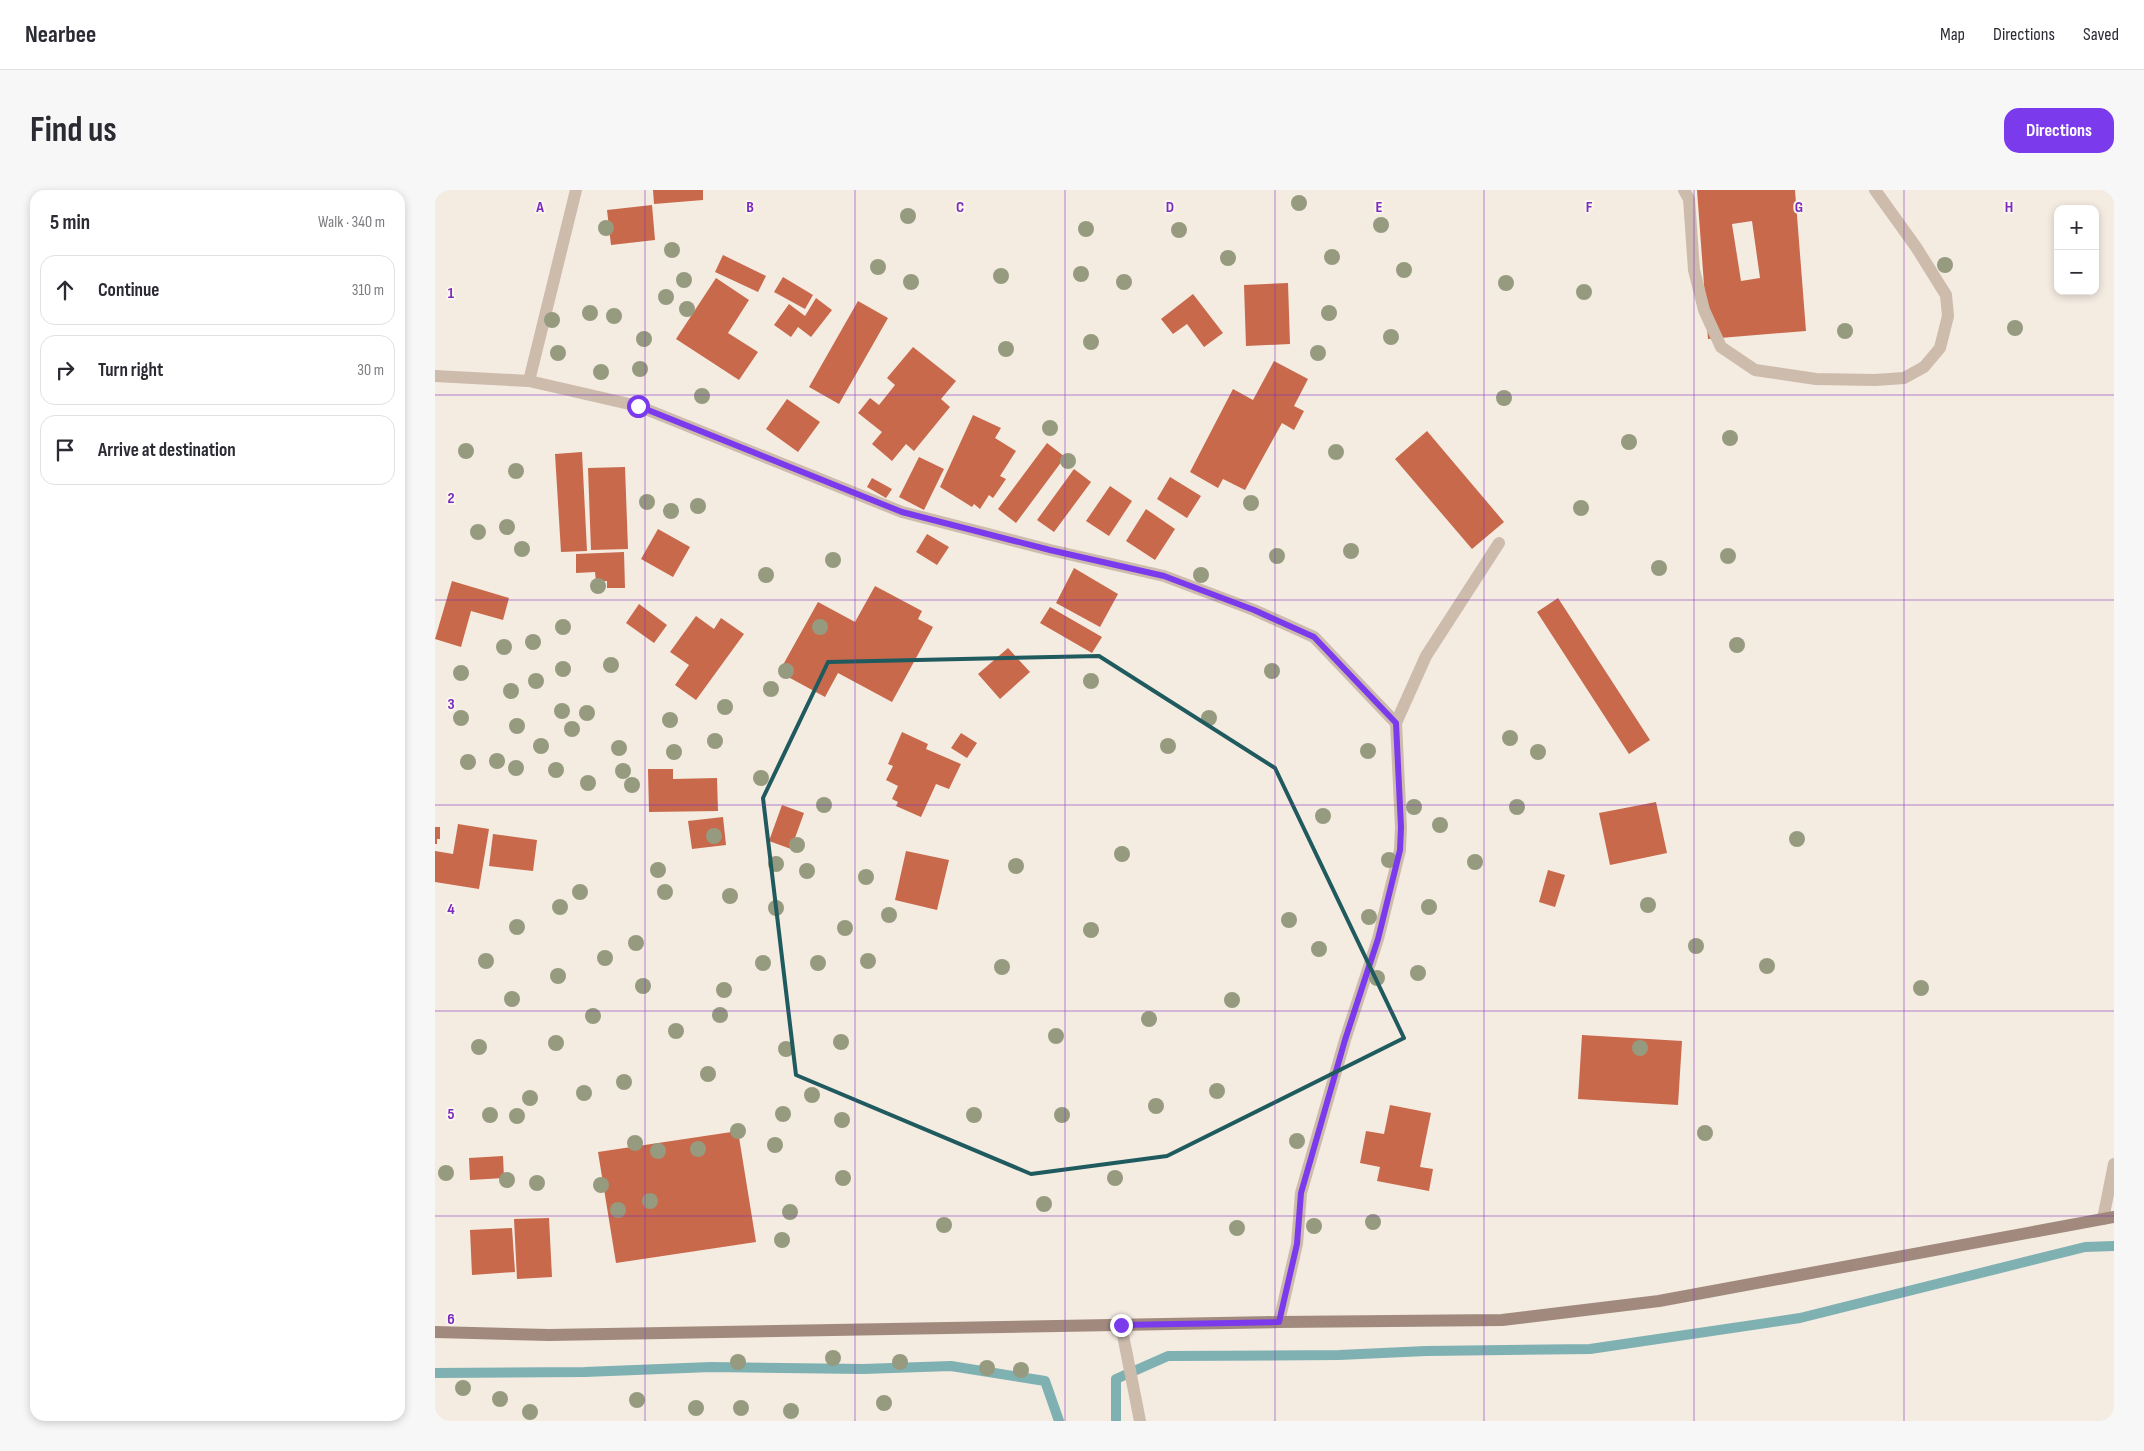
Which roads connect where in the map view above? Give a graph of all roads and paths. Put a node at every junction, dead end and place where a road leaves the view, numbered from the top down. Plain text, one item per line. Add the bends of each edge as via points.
1 (575, 190) edge
2 (1685, 190) edge
3 (1875, 190) edge
4 (435, 376) edge
5 (529, 381) junction
6 (1499, 543) dead end
7 (1396, 723) junction
8 (2114, 1164) edge
9 (2109, 1218) edge
10 (1279, 1322) junction
11 (1121, 1325) junction
12 (435, 1332) edge
13 (1140, 1421) edge

1 - 5 street
2 - 3 street via 1689,199 1694,270 1704,310 1721,347 1755,370 1816,379 1904,378 1924,367 1940,348 1948,316 1946,295
4 - 5 street
5 - 7 street via 638,406 902,512 1164,576 1254,610 1314,637
6 - 7 street via 1426,656
7 - 10 street via 1400,850 1378,939 1301,1193 1297,1244
8 - 9 street
9 - 10 main road via 1659,1301 1502,1320
10 - 11 main road
11 - 12 main road via 549,1335
11 - 13 street

